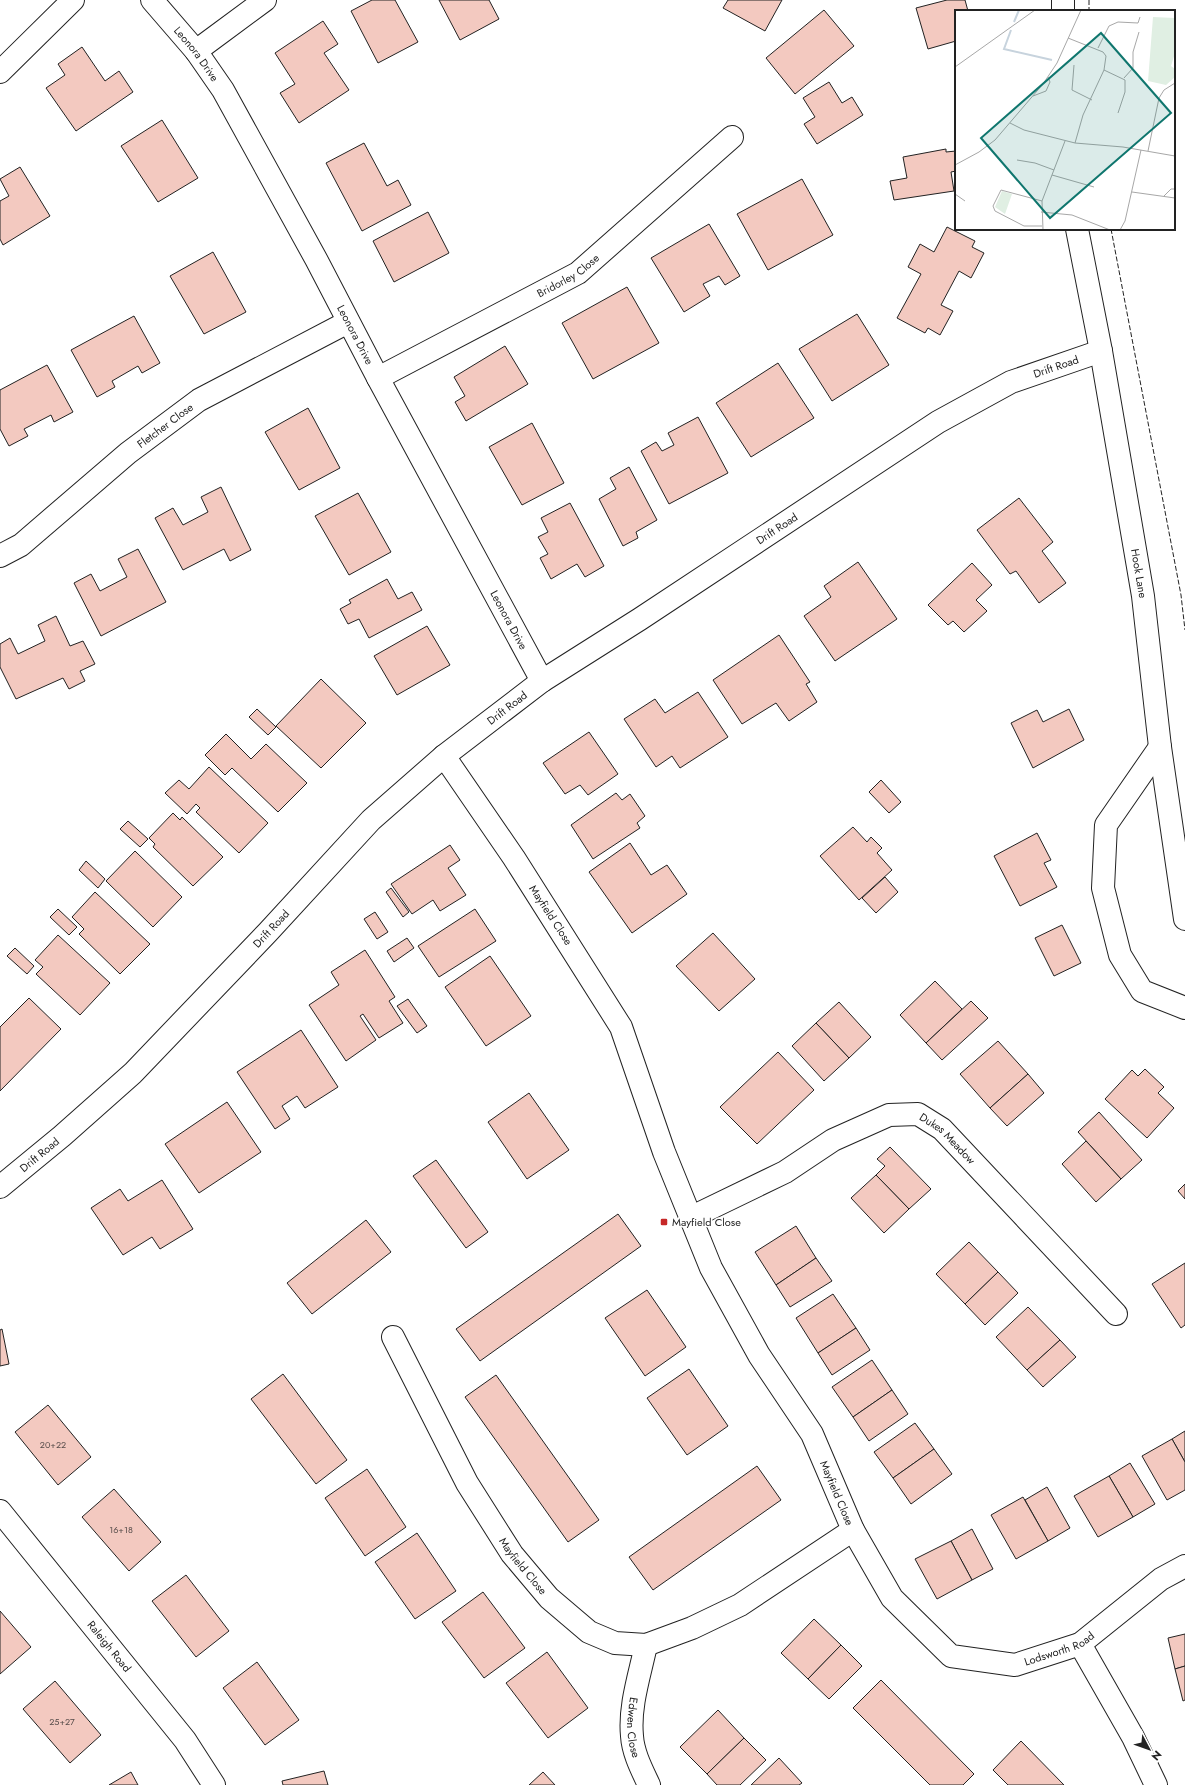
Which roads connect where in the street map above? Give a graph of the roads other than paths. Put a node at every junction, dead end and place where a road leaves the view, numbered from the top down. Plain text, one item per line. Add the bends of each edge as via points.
1 (73, 0) edge
2 (152, 0) edge
3 (265, 0) edge
4 (196, 51) junction
5 (0, 72) edge
6 (732, 137) dead end
7 (1077, 230) edge
8 (348, 322) junction
9 (1101, 351) junction
10 (378, 378) junction
11 (0, 556) edge
12 (542, 681) junction
13 (1160, 747) junction
14 (444, 756) junction
15 (1185, 920) edge
16 (1185, 1008) edge
17 (1, 1186) edge
18 (690, 1218) junction
19 (1116, 1314) dead end
20 (392, 1337) dead end
21 (0, 1511) edge
22 (853, 1530) junction
23 (1185, 1566) edge
24 (1080, 1644) junction
25 (646, 1645) junction
26 (214, 1785) edge
27 (649, 1785) edge
28 (1156, 1785) edge

1 - 5 street
2 - 4 street, Leonora Drive
3 - 4 street
4 - 8 street, Leonora Drive via 223,90
6 - 10 street, Bridorley Close via 578,273
7 - 9 street, Hook Lane
8 - 10 street, Leonora Drive
8 - 11 street, Fletcher Close via 199,400 128,453 21,545
9 - 12 street, Drift Road via 1011,382 938,422
9 - 13 street, Hook Lane via 1142,596
10 - 12 street, Leonora Drive
12 - 14 street, Drift Road
13 - 15 street, Hook Lane
13 - 16 street via 1106,824 1103,888 1120,955 1142,991
14 - 17 street, Drift Road via 371,820 133,1073
14 - 18 street, Mayfield Close via 514,858 621,1027 664,1152
18 - 19 street, Dukes Meadow via 785,1172 833,1140 889,1115 918,1114 942,1129
18 - 22 street, Mayfield Close via 711,1268 759,1355 812,1434
20 - 25 street, Mayfield Close via 467,1483 512,1554 549,1598 589,1632 615,1643
21 - 26 street, Raleigh Road via 185,1740
22 - 24 street, Lodsworth Road via 892,1598 951,1656 1015,1665
22 - 25 street, Mayfield Close via 740,1605 692,1628
23 - 24 street, Lodsworth Road via 1161,1579
24 - 28 street via 1133,1737
25 - 27 street, Edwen Close via 633,1707 632,1736 640,1766

